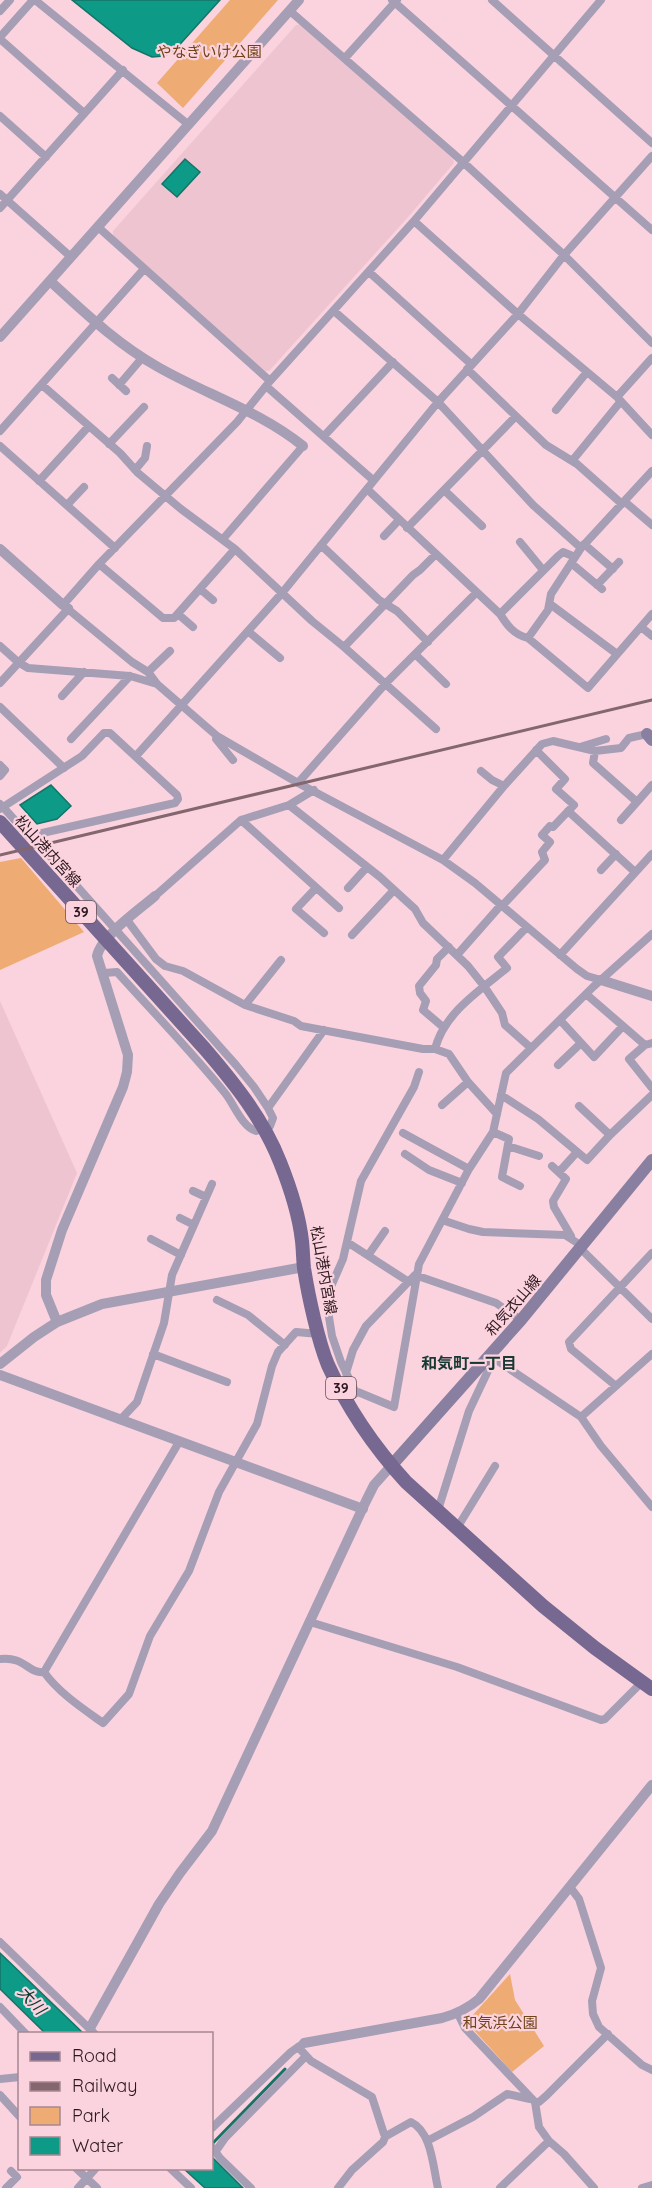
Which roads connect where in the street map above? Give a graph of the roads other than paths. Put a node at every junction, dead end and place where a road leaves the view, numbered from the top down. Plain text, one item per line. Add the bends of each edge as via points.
1 (10, 0) edge
2 (34, 0) edge
3 (299, 0) edge
4 (492, 0) edge
5 (394, 1) edge
6 (597, 2) edge
7 (290, 10) junction
8 (0, 11) edge
9 (0, 38) edge
10 (554, 55) junction
11 (345, 58) junction
12 (123, 70) junction
13 (511, 106) junction
14 (84, 113) junction
15 (0, 116) edge
16 (189, 125) junction
17 (652, 143) edge
18 (652, 156) edge
19 (46, 157) junction
20 (463, 162) junction
21 (0, 194) edge
22 (615, 198) junction
23 (7, 200) junction
24 (0, 208) edge
25 (414, 221) junction
26 (98, 227) junction
27 (652, 230) edge
28 (564, 255) junction
29 (71, 257) junction
30 (144, 269) junction
31 (369, 272) junction
32 (50, 281) junction
33 (334, 311) junction
34 (518, 314) junction
35 (96, 323) junction
36 (0, 337) edge
37 (652, 343) edge
38 (142, 358) junction
39 (652, 358) edge
40 (393, 362) junction
41 (469, 366) junction
42 (587, 372) junction
43 (112, 378) dead end
44 (268, 384) junction
45 (42, 385) junction
46 (619, 399) junction
47 (438, 402) junction
48 (144, 407) dead end
49 (556, 410) dead end
50 (246, 411) junction
51 (516, 416) junction
52 (89, 426) junction
53 (0, 431) edge
54 (652, 435) edge
55 (324, 436) junction
56 (109, 444) junction
57 (0, 446) edge
58 (147, 446) dead end
59 (303, 446) joint
60 (484, 451) junction
61 (572, 461) junction
62 (135, 470) junction
63 (652, 471) edge
64 (373, 480) junction
65 (39, 481) junction
66 (84, 487) dead end
67 (367, 489) junction
68 (444, 490) junction
69 (166, 496) junction
70 (623, 502) junction
71 (67, 505) junction
72 (399, 520) junction
73 (652, 525) edge
74 (482, 526) dead end
75 (407, 528) junction
76 (384, 536) dead end
77 (223, 539) junction
78 (520, 542) dead end
79 (321, 545) junction
80 (583, 546) junction
81 (115, 548) junction
82 (0, 549) edge
83 (235, 549) junction
84 (435, 555) junction
85 (573, 560) junction
86 (99, 564) junction
87 (543, 570) junction
88 (200, 589) junction
89 (282, 593) junction
90 (476, 593) junction
91 (213, 600) dead end
92 (385, 604) junction
93 (549, 604) junction
94 (66, 607) junction
95 (178, 614) junction
96 (500, 614) junction
97 (652, 614) edge
98 (193, 627) dead end
99 (641, 627) junction
100 (249, 632) junction
101 (652, 636) edge
102 (528, 638) junction
103 (428, 642) junction
104 (0, 646) edge
105 (344, 647) junction
106 (170, 651) dead end
107 (415, 654) junction
108 (617, 654) junction
109 (280, 658) dead end
110 (18, 662) junction
111 (84, 672) junction
112 (148, 672) junction
113 (130, 676) junction
114 (0, 682) edge
115 (386, 683) junction
116 (157, 684) junction
117 (446, 684) dead end
118 (62, 696) dead end
119 (0, 707) edge
120 (182, 707) junction
121 (436, 729) dead end
122 (217, 736) junction
123 (649, 737) edge
124 (606, 738) dead end
125 (71, 739) dead end
126 (579, 747) junction
127 (536, 750) junction
128 (595, 751) junction
129 (136, 756) junction
130 (233, 760) dead end
131 (0, 765) edge
132 (64, 768) junction
133 (481, 771) dead end
134 (0, 776) edge
135 (298, 783) junction
136 (652, 785) edge
137 (504, 786) junction
138 (314, 790) junction
139 (637, 802) junction
140 (289, 805) junction
141 (1, 806) edge
142 (568, 811) junction
143 (241, 820) junction
144 (621, 820) dead end
145 (0, 822) edge
146 (615, 854) junction
147 (652, 854) edge
148 (50, 856) dead end
149 (443, 860) junction
150 (367, 867) junction
151 (601, 870) dead end
152 (635, 872) junction
153 (316, 888) junction
154 (348, 888) dead end
155 (394, 890) junction
156 (155, 896) joint
157 (502, 906) junction
158 (339, 908) dead end
159 (127, 921) junction
160 (527, 927) junction
161 (114, 931) junction
162 (324, 933) dead end
163 (652, 934) edge
164 (351, 935) dead end
165 (449, 947) junction
166 (457, 955) junction
167 (560, 955) junction
168 (280, 960) dead end
169 (104, 973) junction
170 (601, 980) junction
171 (484, 986) junction
172 (586, 994) junction
173 (652, 996) edge
174 (245, 1005) junction
175 (560, 1020) junction
176 (623, 1026) junction
177 (443, 1027) junction
178 (324, 1030) junction
179 (581, 1043) junction
180 (649, 1044) edge
181 (435, 1048) junction
182 (531, 1048) junction
183 (558, 1065) dead end
184 (419, 1072) dead end
185 (468, 1082) junction
186 (652, 1088) edge
187 (501, 1095) junction
188 (652, 1095) edge
189 (442, 1105) dead end
190 (579, 1106) dead end
191 (268, 1108) junction
192 (497, 1114) junction
193 (265, 1129) junction
194 (493, 1132) junction
195 (403, 1133) dead end
196 (610, 1135) junction
197 (507, 1146) junction
198 (577, 1152) junction
199 (405, 1154) dead end
200 (539, 1156) dead end
201 (652, 1160) edge
202 (552, 1166) dead end
203 (469, 1169) junction
204 (560, 1172) junction
205 (462, 1183) junction
206 (212, 1184) dead end
207 (520, 1186) dead end
208 (193, 1191) dead end
209 (207, 1197) junction
210 (180, 1218) dead end
211 (442, 1220) junction
212 (194, 1225) junction
213 (385, 1231) dead end
214 (151, 1239) dead end
215 (348, 1242) junction
216 (578, 1244) junction
217 (652, 1252) edge
218 (369, 1254) junction
219 (181, 1255) junction
220 (304, 1267) junction
221 (412, 1279) junction
222 (620, 1287) junction
223 (169, 1291) junction
224 (217, 1300) dead end
225 (652, 1319) edge
226 (521, 1320) junction
227 (57, 1322) junction
228 (319, 1334) junction
229 (285, 1344) junction
230 (153, 1354) junction
231 (652, 1354) edge
232 (491, 1356) junction
233 (0, 1364) edge
234 (346, 1372) junction
235 (0, 1375) edge
236 (227, 1382) dead end
237 (616, 1386) junction
238 (351, 1396) junction
239 (581, 1417) junction
240 (120, 1420) junction
241 (179, 1442) junction
242 (234, 1462) junction
243 (391, 1466) junction
244 (495, 1466) dead end
245 (652, 1507) edge
246 (363, 1509) junction
247 (438, 1510) junction
248 (457, 1528) junction
249 (310, 1622) junction
250 (0, 1659) edge
251 (44, 1672) junction
252 (647, 1685) edge
253 (652, 1785) edge
254 (570, 1887) junction
255 (0, 1942) edge
256 (0, 2007) edge
257 (458, 2014) junction
258 (89, 2031) edge
259 (24, 2032) edge
260 (608, 2034) junction
261 (301, 2045) junction
262 (305, 2057) junction
263 (652, 2070) edge
264 (18, 2077) edge
265 (0, 2079) edge
266 (513, 2080) junction
267 (507, 2094) junction
268 (0, 2095) edge
269 (533, 2101) junction
270 (18, 2115) edge
271 (213, 2127) edge
272 (386, 2135) junction
273 (427, 2141) junction
274 (549, 2141) junction
275 (214, 2149) edge
276 (77, 2170) edge
277 (95, 2170) edge
278 (172, 2170) edge
279 (12, 2171) dead end
280 (87, 2179) junction
281 (652, 2185) edge
282 (6, 2188) edge
283 (78, 2188) edge
284 (97, 2188) edge
285 (191, 2188) edge
286 (251, 2188) edge
287 (338, 2188) edge
288 (438, 2188) edge
289 (500, 2188) edge
290 (594, 2188) edge
291 (642, 2188) edge

1 - 8 street
2 - 9 street
2 - 12 street
3 - 7 street
4 - 10 street
5 - 11 street
5 - 13 street
6 - 10 street
7 - 11 street
7 - 16 street
9 - 14 street
10 - 13 street
10 - 17 street
11 - 20 street
12 - 14 street
12 - 16 street
13 - 20 street
13 - 22 street
14 - 19 street
15 - 19 street
16 - 26 street
18 - 22 street
19 - 23 street
20 - 25 street
20 - 28 street
21 - 23 street
22 - 27 street
22 - 28 street
23 - 24 street
23 - 29 street
25 - 31 street
25 - 34 street
26 - 29 street
26 - 30 street
28 - 34 street
28 - 37 street
29 - 32 street
30 - 35 street
30 - 44 street
31 - 33 street
31 - 41 street
32 - 35 street
32 - 36 street
33 - 40 street
33 - 44 street
34 - 41 street
34 - 42 street
35 - 38 street
35 - 45 street
38 - 43 street via 123,388
38 - 50 street
39 - 46 street
40 - 47 street
40 - 55 street
41 - 47 street
41 - 51 street
42 - 46 street
42 - 49 street
44 - 50 street
44 - 55 street
45 - 52 street
45 - 53 street
46 - 54 street
46 - 61 street
47 - 60 street
47 - 64 street
48 - 56 street
50 - 59 street
50 - 69 street
51 - 60 street
51 - 61 street via 546,445
52 - 56 street
52 - 65 street
55 - 64 street
56 - 62 street
57 - 65 street
58 - 62 street via 146,458
59 - 77 street
60 - 68 street
60 - 80 street via 534,505
61 - 70 street
62 - 69 street
63 - 70 street
64 - 67 street
65 - 71 street
66 - 71 street
67 - 72 street
67 - 79 street
68 - 74 street
68 - 75 street
69 - 77 street
69 - 81 street
70 - 73 street
70 - 80 street
71 - 81 street
72 - 75 street
72 - 76 street
75 - 84 street
77 - 83 street
78 - 87 street
79 - 89 street
79 - 92 street
80 - 85 street
80 - 85 street via 616,566 600,587
81 - 86 street
82 - 94 street
83 - 88 street
83 - 89 street
84 - 90 street
84 - 92 street
85 - 87 street via 563,552
85 - 93 street via 551,594
86 - 94 street
86 - 95 street via 163,618
87 - 96 street
88 - 91 street
88 - 95 street
89 - 100 street
89 - 105 street
90 - 96 street
90 - 103 street
92 - 103 street
92 - 105 street
93 - 102 street
93 - 108 street
94 - 110 street
94 - 112 street
95 - 98 street
96 - 102 street via 520,637
97 - 99 street
99 - 101 street
99 - 108 street
100 - 109 street
100 - 120 street
102 - 108 street via 588,688
103 - 107 street
104 - 110 street
105 - 115 street
106 - 112 street
107 - 115 street
107 - 117 street
110 - 111 street via 28,668
110 - 114 street
111 - 113 street
111 - 118 street
112 - 116 street
113 - 116 street
113 - 125 street
115 - 121 street
115 - 135 street
116 - 120 street
119 - 132 street
120 - 122 street
120 - 129 street
122 - 130 street
122 - 135 street
123 - 128 street via 629,738 621,748
124 - 126 street
126 - 127 street via 554,741
126 - 128 street
127 - 137 street
127 - 142 street via 565,779 556,789 574,805
128 - 139 street via 593,763
129 - 132 street via 110,733 104,733
129 - 141 street via 177,795 176,802 29,836
131 - 134 street via 6,770
132 - 141 street
133 - 137 street
135 - 138 street
136 - 139 street
137 - 149 street
138 - 140 street
138 - 149 street
139 - 144 street
140 - 143 street
140 - 150 street
142 - 146 street
142 - 157 street via 542,835 550,842 542,852 545,860
143 - 153 street
143 - 156 street
145 - 193 main road, 松山港内宮線 / 39 via 232,1080
146 - 151 street
146 - 152 street
147 - 152 street
148 - 161 street
149 - 157 street
150 - 154 street
150 - 155 street
152 - 167 street
153 - 158 street
153 - 162 street via 296,909
155 - 164 street
155 - 165 street
156 - 159 street
157 - 160 street
157 - 166 street
159 - 161 street
159 - 174 street via 160,963 183,971
160 - 167 street
160 - 171 street via 498,957 507,968
161 - 169 street via 97,956
161 - 191 street via 236,1065
163 - 170 street
165 - 166 street
165 - 177 street via 419,986 426,1001 423,1010
166 - 171 street
167 - 170 street via 587,976
168 - 174 street
169 - 193 street via 117,972 210,1074 250,1129
169 - 227 street via 128,1056 127,1072 62,1230 46,1280 46,1295
170 - 172 street
170 - 173 street
171 - 177 street
171 - 182 street via 502,1012 505,1025
172 - 175 street
172 - 176 street
174 - 178 street via 301,1026
175 - 179 street
175 - 182 street
176 - 179 street via 594,1057
176 - 180 street
177 - 181 street
178 - 181 street
178 - 191 street
179 - 183 street
180 - 186 street via 629,1059
181 - 185 street via 449,1054
182 - 187 street via 509,1069
184 - 215 street via 362,1181
185 - 189 street
185 - 192 street
187 - 192 street
187 - 198 street
188 - 196 street
190 - 196 street
191 - 193 street via 273,1119
192 - 194 street
193 - 220 main road, 松山港内宮線 / 39 via 295,1206
194 - 197 street via 509,1140
194 - 203 street
195 - 203 street
196 - 198 street via 587,1161
197 - 200 street
197 - 207 street via 502,1176
198 - 204 street
199 - 205 street via 429,1170
201 - 216 main road, 和気衣山線
202 - 204 street
203 - 205 street
204 - 216 street via 566,1179 554,1208
205 - 211 street
206 - 209 street
208 - 209 street
209 - 212 street
210 - 212 street
211 - 216 street via 483,1232 566,1235
211 - 221 street
212 - 219 street
213 - 218 street
214 - 219 street
215 - 218 street
215 - 234 street via 326,1298 332,1336
216 - 222 street
216 - 226 main road, 和気衣山線
217 - 222 street
218 - 221 street
219 - 223 street
220 - 223 street
220 - 228 main road, 松山港内宮線 / 39
221 - 226 street via 496,1303
221 - 234 street via 366,1326
221 - 238 street via 394,1407 358,1392
222 - 225 street
222 - 237 street via 569,1342 571,1349
223 - 227 street via 102,1304
223 - 230 street via 164,1323
224 - 229 street via 248,1316
226 - 232 main road, 和気衣山線
227 - 233 street
228 - 229 street via 296,1332
228 - 238 main road, 松山港内宮線 / 39 via 328,1364
229 - 242 street via 272,1366 257,1424
230 - 236 street
230 - 240 street via 137,1402
231 - 237 street
232 - 239 street
232 - 243 main road, 和気衣山線
232 - 247 street via 469,1410
234 - 238 street
235 - 240 street
237 - 239 street
238 - 243 main road, 松山港内宮線 / 39 via 358,1421
239 - 245 street
240 - 241 street
241 - 242 street
241 - 251 street
242 - 246 street
242 - 251 street via 189,1571 150,1636 129,1694 103,1723
243 - 246 street via 374,1485
243 - 247 main road, 松山港内宮線 / 39
244 - 248 street
246 - 249 street
247 - 248 main road, 松山港内宮線 / 39
248 - 252 main road, 松山港内宮線 / 39 via 543,1606
249 - 252 street via 457,1667 601,1720
249 - 258 street via 212,1831 170,1887
250 - 251 street via 18,1660 38,1673
253 - 254 street
254 - 257 street via 479,1999
254 - 260 street via 579,1899 601,1968 592,2001 593,2014
255 - 258 street
256 - 259 street
257 - 261 street
257 - 266 street via 465,2028
260 - 263 street
260 - 269 street via 546,2096
261 - 262 street
261 - 271 street
262 - 272 street via 372,2097
262 - 275 street
264 - 265 street
266 - 267 street
266 - 269 street
267 - 269 street
267 - 273 street
268 - 270 street
269 - 274 street via 538,2124
272 - 273 street via 411,2122
272 - 287 street
273 - 288 street
274 - 289 street
274 - 290 street
275 - 286 street
276 - 280 street
277 - 280 street
278 - 285 street
279 - 282 street via 18,2177
280 - 283 street
280 - 284 street
281 - 291 street

